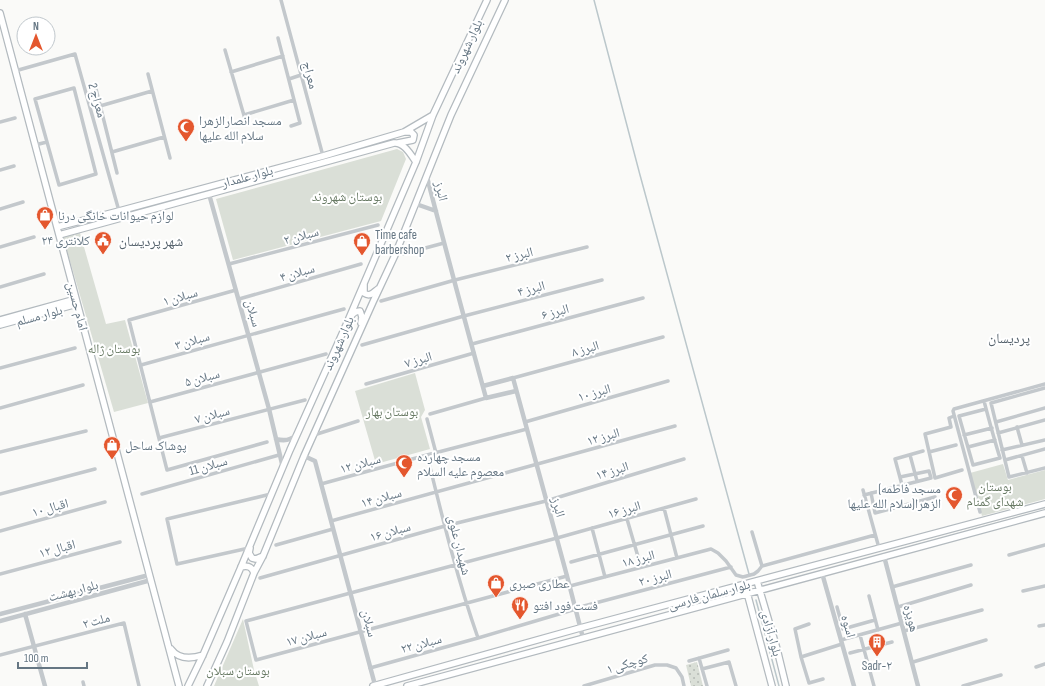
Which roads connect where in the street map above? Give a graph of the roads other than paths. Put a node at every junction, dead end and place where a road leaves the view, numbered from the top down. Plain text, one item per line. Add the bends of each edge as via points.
1 (280, 0) edge
2 (487, 0) edge
3 (505, 0) edge
4 (0, 13) edge
5 (278, 38) dead end
6 (225, 50) dead end
7 (283, 56) junction
8 (15, 71) junction
9 (231, 72) junction
10 (148, 74) dead end
11 (301, 75) junction
12 (289, 80) junction
13 (94, 84) dead end
14 (152, 91) junction
15 (294, 100) junction
16 (100, 106) junction
17 (433, 116) junction
18 (15, 118) dead end
19 (0, 122) edge
20 (291, 126) dead end
21 (106, 131) junction
22 (404, 132) junction
23 (98, 133) junction
24 (164, 137) junction
25 (47, 142) junction
26 (398, 143) junction
27 (35, 145) junction
28 (112, 152) junction
29 (323, 156) junction
30 (170, 158) dead end
31 (416, 162) junction
32 (14, 166) dead end
33 (0, 170) edge
34 (117, 173) dead end
35 (427, 177) junction
36 (207, 187) junction
37 (209, 194) junction
38 (23, 202) dead end
39 (416, 204) junction
40 (0, 209) edge
41 (119, 211) junction
42 (436, 211) junction
43 (378, 225) dead end
44 (57, 227) junction
45 (59, 235) junction
46 (34, 237) dead end
47 (444, 243) junction
48 (0, 247) edge
49 (587, 247) dead end
50 (403, 254) dead end
51 (229, 264) junction
52 (361, 264) dead end
53 (44, 274) dead end
54 (365, 279) junction
55 (455, 280) junction
56 (602, 280) dead end
57 (380, 286) junction
58 (0, 287) edge
59 (236, 290) junction
60 (643, 298) dead end
61 (239, 299) junction
62 (77, 301) junction
63 (381, 301) dead end
64 (344, 308) dead end
65 (464, 316) junction
66 (0, 320) edge
67 (347, 323) junction
68 (0, 326) edge
69 (359, 333) junction
70 (249, 335) junction
71 (663, 337) dead end
72 (472, 344) junction
73 (362, 346) dead end
74 (75, 348) dead end
75 (474, 353) junction
76 (326, 354) dead end
77 (141, 365) junction
78 (0, 368) edge
79 (259, 372) junction
80 (512, 378) junction
81 (668, 381) dead end
82 (366, 384) dead end
83 (1045, 384) edge
84 (83, 385) dead end
85 (482, 386) junction
86 (1045, 388) edge
87 (516, 391) junction
88 (486, 398) junction
89 (305, 400) dead end
90 (984, 401) junction
91 (150, 402) junction
92 (0, 408) edge
93 (1045, 408) edge
94 (269, 409) junction
95 (986, 409) junction
96 (430, 414) dead end
97 (954, 416) junction
98 (427, 419) dead end
99 (1045, 420) edge
100 (358, 421) dead end
101 (525, 422) junction
102 (996, 422) junction
103 (675, 426) dead end
104 (1018, 427) junction
105 (992, 428) junction
106 (527, 429) junction
107 (86, 431) dead end
108 (998, 432) junction
109 (297, 434) junction
110 (314, 435) junction
111 (964, 435) junction
112 (159, 438) junction
113 (276, 439) junction
114 (995, 440) junction
115 (1045, 440) edge
116 (267, 442) dead end
117 (956, 445) dead end
118 (1022, 445) junction
119 (968, 447) junction
120 (1002, 450) junction
121 (1045, 450) edge
122 (923, 451) dead end
123 (0, 452) edge
124 (929, 452) junction
125 (436, 453) junction
126 (279, 455) junction
127 (427, 455) junction
128 (910, 455) junction
129 (304, 456) junction
130 (1022, 456) junction
131 (684, 459) dead end
132 (1005, 460) junction
133 (536, 465) junction
134 (283, 468) junction
135 (1045, 468) edge
136 (95, 469) dead end
137 (962, 470) dead end
138 (1027, 473) junction
139 (915, 474) junction
140 (900, 477) junction
141 (917, 481) junction
142 (321, 484) junction
143 (902, 485) junction
144 (436, 491) junction
145 (871, 493) junction
146 (0, 494) edge
147 (142, 494) dead end
148 (272, 494) junction
149 (935, 497) dead end
150 (696, 499) dead end
151 (546, 501) junction
152 (105, 502) dead end
153 (1045, 504) edge
154 (664, 508) junction
155 (980, 512) dead end
156 (1045, 513) edge
157 (627, 519) junction
158 (331, 521) junction
159 (445, 526) junction
160 (703, 526) dead end
161 (592, 528) junction
162 (333, 529) junction
163 (0, 531) edge
164 (752, 532) dead end
165 (671, 535) junction
166 (875, 535) junction
167 (557, 538) junction
168 (120, 542) dead end
169 (276, 544) dead end
170 (634, 545) junction
171 (1045, 545) edge
172 (250, 547) junction
173 (879, 548) junction
174 (599, 554) junction
175 (340, 555) junction
176 (1009, 555) dead end
177 (263, 556) junction
178 (884, 556) junction
179 (677, 558) junction
180 (571, 562) dead end
181 (455, 565) junction
182 (971, 565) dead end
183 (762, 566) junction
184 (241, 567) junction
185 (731, 567) junction
186 (641, 568) junction
187 (254, 573) junction
188 (822, 573) junction
189 (0, 574) edge
190 (778, 575) junction
191 (567, 576) junction
192 (150, 577) junction
193 (605, 577) junction
194 (260, 578) dead end
195 (757, 581) junction
196 (781, 584) junction
197 (744, 585) junction
198 (971, 585) dead end
199 (570, 586) junction
200 (1045, 586) edge
201 (892, 587) junction
202 (760, 590) junction
203 (722, 591) junction
204 (1023, 591) dead end
205 (350, 593) junction
206 (747, 593) junction
207 (870, 596) dead end
208 (724, 600) junction
209 (466, 604) junction
210 (584, 606) dead end
211 (837, 607) dead end
212 (898, 607) junction
213 (576, 609) junction
214 (982, 610) dead end
215 (0, 614) edge
216 (25, 614) junction
217 (875, 620) junction
218 (0, 621) edge
219 (902, 623) junction
220 (808, 624) dead end
221 (1045, 625) edge
222 (1039, 626) dead end
223 (580, 628) junction
224 (878, 630) junction
225 (904, 631) junction
226 (361, 632) junction
227 (860, 635) junction
228 (478, 638) junction
229 (583, 638) junction
230 (986, 640) dead end
231 (842, 642) junction
232 (892, 642) dead end
233 (169, 646) junction
234 (34, 647) junction
235 (728, 650) dead end
236 (864, 650) junction
237 (850, 653) dead end
238 (0, 655) edge
239 (203, 655) junction
240 (801, 657) junction
241 (699, 658) junction
242 (256, 660) joint
243 (690, 661) dead end
244 (913, 662) junction
245 (1045, 664) edge
246 (1036, 667) dead end
247 (370, 668) junction
248 (702, 669) junction
249 (1001, 675) dead end
250 (823, 679) dead end
251 (809, 685) edge
252 (43, 686) edge
253 (139, 686) edge
254 (179, 686) edge
255 (188, 686) edge
256 (207, 686) edge
257 (374, 686) edge
258 (407, 686) edge
259 (587, 686) edge
260 (684, 686) edge
261 (707, 686) edge
262 (736, 686) edge
263 (772, 686) edge
264 (786, 686) edge
265 (854, 686) edge
266 (874, 686) edge
267 (918, 686) edge
268 (963, 686) edge

1 - 11 street, معراج
2 - 17 main road, بلوار شهروند
3 - 35 main road, بلوار شهروند via 451,115
4 - 8 main road, امام حسین
5 - 7 street
6 - 9 street
7 - 9 street
7 - 12 street
8 - 23 street, معراج 2 via 75,54
8 - 27 main road, امام حسین
9 - 15 street via 244,117
10 - 14 street
11 - 12 street
11 - 29 street, معراج
12 - 15 street
13 - 16 street
14 - 16 street
14 - 24 street
15 - 20 street via 300,123
16 - 21 street
17 - 22 main road, بلوار علمدار
17 - 31 main road, بلوار شهروند
18 - 19 street
21 - 23 street
21 - 28 street
22 - 26 main road, بلوار علمدار via 411,132 414,135 413,140
22 - 29 main road, بلوار علمدار
23 - 41 street, معراج 2
24 - 28 street
24 - 30 street
25 - 25 street via 35,99 74,88 96,174 59,185
25 - 27 street
26 - 31 main road
26 - 37 main road, بلوار علمدار
27 - 44 main road, امام حسین
28 - 34 street
29 - 36 main road, بلوار علمدار
31 - 54 main road, بلوار شهروند
32 - 33 street
35 - 39 main road, بلوار شهروند
35 - 42 street, البرز
36 - 37 main road
36 - 41 main road, بلوار علمدار
37 - 45 main road, بلوار علمدار
37 - 51 street, سبلان
38 - 40 street
39 - 42 street, البرز
39 - 57 main road, بلوار شهروند
41 - 44 main road, بلوار علمدار
42 - 47 street, البرز
43 - 51 street, سبلان ۲
44 - 45 main road, امام حسین
45 - 62 main road, امام حسین
46 - 48 street
47 - 50 street
47 - 55 street, البرز
49 - 55 street, البرز ۲
51 - 59 street, سبلان
52 - 61 street, سبلان ۴
53 - 58 street
54 - 57 main road via 366,294 372,294
54 - 67 main road, بلوار شهروند
55 - 63 street, البرز ۲
55 - 65 street, البرز
56 - 65 street, البرز ۴
57 - 69 main road, بلوار شهروند
59 - 61 street, سبلان
59 - 77 street, سبلان ۱ via 130,320
60 - 72 street, البرز ۶
61 - 70 street, سبلان
62 - 66 main road, بلوار مسلم
62 - 68 main road, بلوار مسلم
62 - 192 main road, امام حسین
64 - 70 street, سبلان ۳
65 - 72 street, البرز
65 - 73 street, البرز ۴
67 - 69 main road via 354,312 360,311 362,317
67 - 109 main road, بلوار شهروند
69 - 110 main road, بلوار شهروند
70 - 77 street, سبلان ۳
70 - 79 street, سبلان
71 - 80 street, البرز ۸
72 - 75 street, البرز
74 - 78 street
75 - 82 street, البرز ۷
75 - 85 street, البرز
76 - 79 street, سبلان ۵
77 - 91 street
79 - 91 street, سبلان ۵
79 - 94 street, سبلان
80 - 85 street
80 - 87 street, البرز
81 - 101 street, البرز ۱۰
83 - 90 street
84 - 92 street
85 - 88 street, البرز
86 - 102 street via 991,403
87 - 88 street
87 - 101 street, البرز
88 - 96 street
89 - 94 street, سبلان ۷
90 - 95 street
90 - 97 street via 954,409
91 - 112 street
93 - 102 street
94 - 112 street, سبلان ۷
94 - 113 street, سبلان
95 - 105 street
95 - 111 street via 959,416
97 - 124 street via 949,418 951,428 925,434
97 - 155 street
98 - 125 street
99 - 104 street
100 - 110 street
101 - 106 street, البرز
102 - 108 street
103 - 133 street, البرز ۱۲
104 - 108 street
104 - 118 street
105 - 111 street
105 - 114 street
106 - 125 street, سبلان ۱۲
106 - 133 street, البرز
107 - 123 street
108 - 120 street
109 - 113 street via 289,440
109 - 134 main road, بلوار شهروند
110 - 129 main road, بلوار شهروند
111 - 119 street
112 - 116 street via 168,470
113 - 126 street, سبلان
114 - 119 street
114 - 119 street via 1000,458 986,462 973,465
115 - 118 street
117 - 124 street
118 - 120 street
120 - 132 street
121 - 130 street
122 - 128 street
124 - 137 street via 936,478
125 - 127 street, سبلان ۱۲
126 - 134 street, سبلان
126 - 147 street, سبلان 11
127 - 142 street, سبلان ۱۲
127 - 144 street, شهیدان علوی
128 - 139 street
128 - 140 street via 895,459
129 - 142 street, سبلان via 315,462
129 - 177 main road, بلوار شهروند
130 - 132 street
130 - 138 street
131 - 151 street, البرز ۱۴
132 - 138 street via 1009,477
133 - 144 street, البرز ۱۲
133 - 151 street, البرز
134 - 148 main road, بلوار شهروند
135 - 138 street
136 - 146 street
139 - 140 street
139 - 141 street
139 - 141 street via 929,470 931,478
140 - 143 street
141 - 143 street
142 - 158 street, سبلان
143 - 145 street
144 - 158 street, سبلان ۱۴
144 - 159 street, شهیدان علوی
145 - 149 street via 875,513
145 - 166 street via 863,492
148 - 172 main road, بلوار شهروند
148 - 172 street via 166,519 177,564
150 - 154 street, البرز ۱۶
151 - 159 street, البرز ۱۴
151 - 167 street, البرز
152 - 163 street, اقبال ۱۰
153 - 173 main road, بلوار سلمان فارسی
154 - 157 street, البرز ۱۶
154 - 165 street
156 - 178 main road, بلوار سلمان فارسی
157 - 161 street, البرز ۱۶
157 - 170 street
158 - 162 street, سبلان
159 - 175 street, سبلان ۱۶
159 - 181 street, شهیدان علوی
160 - 165 street
161 - 167 street, البرز ۱۶
161 - 174 street
162 - 169 street
162 - 175 street, سبلان
164 - 183 street
165 - 170 street
165 - 179 street
166 - 173 street
166 - 183 street
167 - 181 street, البرز ۱۶
167 - 191 street, البرز
168 - 189 street, اقبال ۱۲
170 - 174 street
170 - 186 street
171 - 176 street
172 - 177 main road via 249,553 252,558
172 - 184 main road, بلوار شهروند
173 - 190 main road, بلوار سلمان فارسی
174 - 180 street
174 - 193 street
175 - 194 street, سبلان ۱۶
175 - 205 street, سبلان
177 - 187 main road, بلوار شهروند
178 - 188 main road, بلوار سلمان فارسی
178 - 201 street, هویزه
179 - 185 street, البرز ۱۸ via 711,549
179 - 186 street, البرز ۱۸
181 - 205 street, البرز ۱۶
181 - 209 street, شهیدان علوی
182 - 201 street
183 - 185 street via 758,571 743,577 736,575
184 - 187 main road via 249,567
184 - 239 main road, بلوار شهروند
185 - 210 street, البرز ۲۰
186 - 193 street, البرز ۱۸
187 - 256 main road, بلوار شهروند
188 - 196 main road, بلوار سلمان فارسی
188 - 231 street, اسوه
190 - 195 main road, بلوار سلمان فارسی
190 - 196 main road
191 - 199 street, البرز
191 - 209 street, سبلان ۱۷
192 - 215 street, بلوار بهشت
192 - 216 street, بلوار بهشت
192 - 233 main road, امام حسین
193 - 199 street, البرز ۱۸
195 - 197 main road, بلوار سلمان فارسی
195 - 202 main road, بلوار آزادی
196 - 202 main road, بلوار سلمان فارسی
197 - 203 main road, بلوار سلمان فارسی
197 - 206 main road, بلوار آزادی
198 - 212 street
199 - 213 street, البرز
200 - 204 street
201 - 212 street, هویزه
202 - 206 main road, بلوار سلمان فارسی
202 - 264 main road, بلوار آزادی
203 - 208 main road
203 - 223 main road, بلوار سلمان فارسی
205 - 226 street, سبلان
205 - 242 street, البرز ۱۶ via 246,621
206 - 208 main road, بلوار سلمان فارسی
206 - 263 main road, بلوار آزادی
207 - 217 street
208 - 229 main road, بلوار سلمان فارسی
209 - 226 street, سبلان ۱۷
209 - 228 street, شهیدان علوی
211 - 217 street via 843,629
212 - 219 street, هویزه
213 - 223 street, البرز
213 - 228 street, سبلان ۲۲
214 - 225 street
216 - 218 street, بلوار بهشت
216 - 234 street
217 - 224 street
219 - 224 street
219 - 225 street, هویزه
220 - 240 street via 795,629
221 - 222 street
223 - 229 street, البرز
223 - 257 main road, بلوار سلمان فارسی
224 - 227 street
225 - 244 street, هویزه
226 - 242 street, سبلان ۱۷
226 - 247 street, سبلان
227 - 231 street
227 - 236 street
228 - 247 street, سبلان ۲۲
229 - 258 main road, بلوار سلمان فارسی
230 - 244 street
231 - 240 street
231 - 265 street, اسوه
232 - 236 street
233 - 239 main road via 172,652 184,658
233 - 254 main road, امام حسین
234 - 238 street
234 - 252 street
234 - 253 street, ملت ۲ via 124,623
235 - 241 street
236 - 237 street
236 - 266 street
239 - 255 main road, بلوار شهروند
240 - 251 street
241 - 243 street
241 - 248 street
244 - 267 street, هویزه
245 - 246 street
247 - 257 street, سبلان
248 - 261 street
248 - 262 street via 729,662
249 - 268 street
250 - 251 street
259 - 260 street, کوچکی ۱ via 655,665 667,664 676,668

